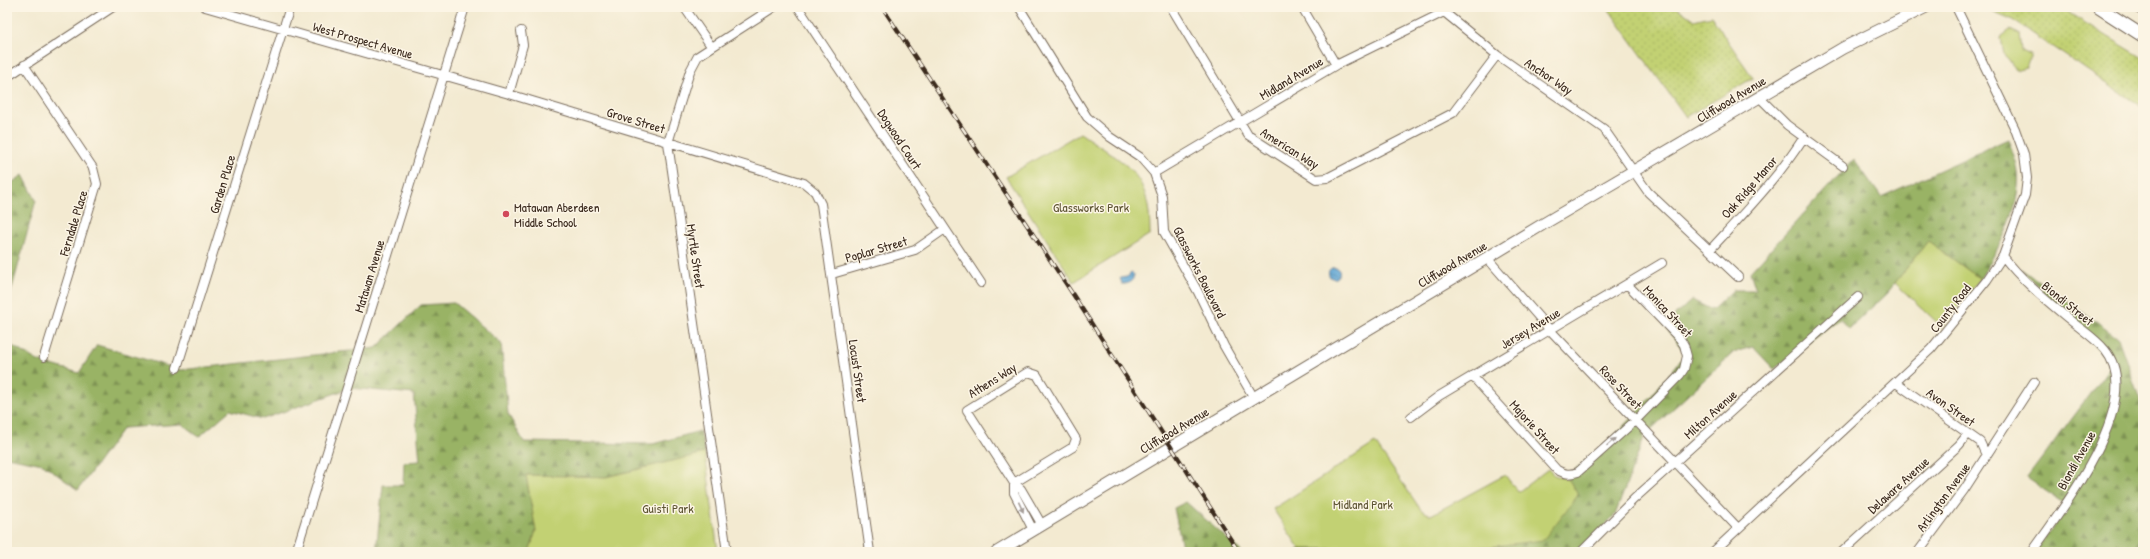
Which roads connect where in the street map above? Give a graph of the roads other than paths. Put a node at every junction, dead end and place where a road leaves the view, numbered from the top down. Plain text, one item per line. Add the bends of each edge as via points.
1 (113, 7) edge
2 (205, 7) edge
3 (290, 7) edge
4 (465, 7) edge
5 (684, 7) edge
6 (774, 7) edge
7 (798, 7) edge
8 (1019, 7) edge
9 (1171, 7) edge
10 (1302, 7) edge
11 (1926, 7) edge
12 (1956, 7) edge
13 (2098, 7) edge
14 (2139, 7) edge
15 (1443, 9) edge
16 (2143, 10) edge
17 (283, 29) junction
18 (521, 31) dead end
19 (2143, 36) edge
20 (711, 46) junction
21 (1497, 55) junction
22 (24, 65) junction
23 (1336, 65) junction
24 (444, 76) junction
25 (7, 77) edge
26 (509, 94) junction
27 (1760, 98) junction
28 (1241, 122) junction
29 (1804, 137) junction
30 (668, 143) junction
31 (1843, 166) dead end
32 (1154, 173) junction
33 (1633, 173) junction
34 (817, 194) joint
35 (945, 229) junction
36 (1710, 250) junction
37 (2003, 256) junction
38 (1488, 259) junction
39 (1662, 263) dead end
40 (832, 274) junction
41 (1738, 277) dead end
42 (981, 284) dead end
43 (1627, 284) junction
44 (1858, 296) dead end
45 (1550, 330) junction
46 (1687, 356) joint
47 (44, 358) dead end
48 (177, 368) dead end
49 (2115, 371) joint
50 (1472, 376) junction
51 (2034, 382) dead end
52 (1896, 383) junction
53 (1254, 398) junction
54 (1412, 417) dead end
55 (1636, 420) junction
56 (1968, 434) junction
57 (1986, 455) junction
58 (1675, 462) junction
59 (1014, 483) junction
60 (1038, 528) junction
61 (1738, 528) junction
62 (296, 552) edge
63 (727, 552) edge
64 (870, 552) edge
65 (997, 552) edge
66 (1581, 552) edge
67 (1713, 552) edge
68 (1842, 552) edge
69 (1918, 552) edge
70 (2032, 552) edge

1 - 22 street
2 - 17 street, West Prospect Avenue
3 - 17 street, Garden Place
4 - 24 street, Matawan Avenue
5 - 20 street
6 - 20 street, Myrtle Street
7 - 35 street, Dogwood Court
8 - 32 street, Glassworks Boulevard via 1087,117 1110,137 1140,157
9 - 28 street, American Way
10 - 23 street
11 - 27 main road, Cliffwood Avenue via 1867,35
12 - 37 street, County Road via 2015,129 2024,154 2027,178 2025,195
13 - 19 highway
14 - 16 highway
15 - 21 street, Anchor Way
15 - 23 street, Midland Avenue
17 - 24 street, West Prospect Avenue
17 - 48 street, Garden Place
18 - 26 street via 523,45
20 - 30 street, Myrtle Street via 698,56 694,64
21 - 28 street, American Way via 1453,113 1327,178 1316,179 1265,147 1248,135
21 - 33 street, Anchor Way via 1604,129
22 - 25 street
22 - 47 street, Ferndale Place via 93,168 97,184
23 - 28 street, Midland Avenue
24 - 26 street, Grove Street
24 - 62 street, Matawan Avenue
26 - 30 street, Grove Street
27 - 29 street via 1778,117
27 - 33 main road, Cliffwood Avenue
28 - 32 street, Midland Avenue
29 - 31 street
29 - 36 street, Oak Ridge Manor via 1795,152 1757,198
30 - 34 street, Grove Street via 804,183
30 - 63 street, Myrtle Street
32 - 53 street, Glassworks Boulevard via 1162,196 1164,232
33 - 36 street via 1653,197
33 - 38 main road, Cliffwood Avenue
34 - 40 street, Locust Street via 821,204
35 - 40 street, Poplar Street via 915,250
35 - 42 street, Dogwood Court
36 - 41 street
37 - 49 street, Biondi Street via 2027,284 2097,342 2108,355
37 - 52 street, County Road via 1942,338
38 - 45 street, Rose Street
38 - 53 main road, Cliffwood Avenue
39 - 43 street, Jersey Avenue
40 - 64 street, Locust Street
43 - 45 street, Jersey Avenue
43 - 46 street, Monica Street via 1680,339
44 - 58 street, Milton Avenue
45 - 50 street, Jersey Avenue
45 - 55 street, Rose Street
46 - 55 street, Majorie Street via 1680,375
49 - 70 street, Biondi Avenue via 2112,413 2096,454
50 - 54 street, Jersey Avenue via 1439,396
50 -> 55 street, Majorie Street via 1557,470 1564,474 1571,474 1587,464
51 - 57 street
52 - 56 street, Avon Street
52 - 61 street, County Road
53 - 60 main road, Cliffwood Avenue
55 - 58 street, Rose Street
56 - 57 street, Avon Street via 1980,442
56 - 68 street, Delaware Avenue
57 - 69 street, Arlington Avenue via 1964,490
58 - 61 street, Rose Street
58 - 66 street, Milton Avenue
59 - 59 street, Athens Way via 967,410 1028,372 1037,375 1076,439 1073,447
59 - 60 street, Athens Way via 1021,489
60 - 65 main road, Cliffwood Avenue
61 - 67 street, County Road

